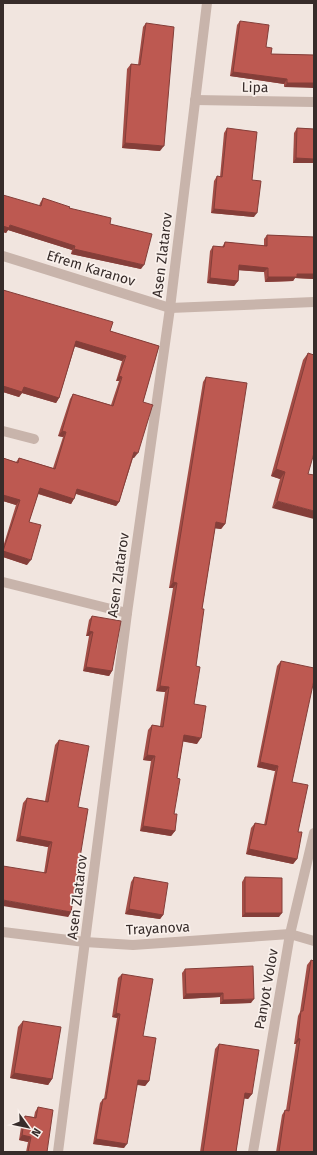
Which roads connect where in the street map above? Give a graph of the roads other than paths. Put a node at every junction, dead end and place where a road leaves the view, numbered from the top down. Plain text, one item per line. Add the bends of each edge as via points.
1 (207, 3) edge
2 (195, 100) junction
3 (314, 102) edge
4 (3, 256) edge
5 (314, 302) edge
6 (170, 308) junction
7 (3, 431) edge
8 (34, 439) dead end
9 (3, 582) edge
10 (127, 613) junction
11 (314, 832) edge
12 (3, 932) edge
13 (290, 934) junction
14 (314, 941) edge
15 (85, 942) junction
16 (58, 1152) edge
17 (253, 1152) edge

1 - 2 street, Asen Zlatarov
2 - 3 street, Lipa
2 - 6 street, Asen Zlatarov
4 - 6 street, Efrem Karanov
5 - 6 street, Efrem Karanov
6 - 10 street, Asen Zlatarov
7 - 8 street
9 - 10 street
10 - 15 street, Asen Zlatarov
11 - 13 street, Panyot Volov
12 - 15 street, Trayanova
13 - 14 street, Trayanova
13 - 15 street, Trayanova via 133,945
13 - 17 street, Panyot Volov
15 - 16 street, Asen Zlatarov

